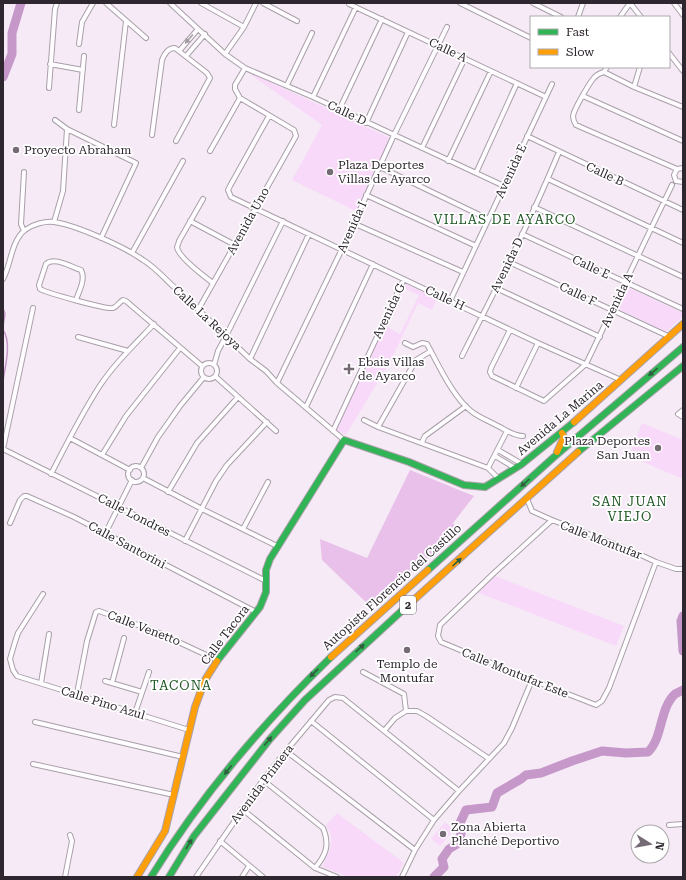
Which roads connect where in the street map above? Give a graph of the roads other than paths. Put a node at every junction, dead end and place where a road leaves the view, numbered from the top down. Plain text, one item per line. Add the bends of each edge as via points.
1 (57, 3) edge
2 (93, 3) edge
3 (106, 3) edge
4 (170, 3) edge
5 (200, 3) edge
6 (256, 3) edge
7 (263, 3) edge
8 (460, 3) edge
9 (533, 3) edge
10 (583, 3) edge
11 (630, 3) edge
12 (674, 3) edge
13 (349, 4) edge
14 (356, 7) junction
15 (683, 15) edge
16 (559, 16) edge
17 (578, 16) edge
18 (621, 16) edge
19 (640, 16) edge
20 (382, 19) junction
21 (126, 21) junction
22 (296, 21) dead end
23 (244, 27) junction
24 (447, 27) dead end
25 (198, 29) junction
26 (408, 32) junction
27 (312, 33) dead end
28 (205, 34) junction
29 (146, 38) dead end
30 (530, 38) edge
31 (79, 44) dead end
32 (437, 45) junction
33 (180, 50) junction
34 (225, 54) junction
35 (670, 54) edge
36 (84, 56) dead end
37 (186, 56) junction
38 (465, 58) junction
39 (50, 64) junction
40 (245, 68) junction
41 (606, 68) edge
42 (640, 68) edge
43 (83, 70) junction
44 (491, 70) junction
45 (683, 71) edge
46 (604, 72) junction
47 (517, 83) junction
48 (552, 84) dead end
49 (287, 85) junction
50 (634, 87) junction
51 (49, 88) dead end
52 (583, 96) junction
53 (313, 97) junction
54 (546, 97) junction
55 (240, 98) junction
56 (683, 107) edge
57 (79, 110) dead end
58 (339, 110) junction
59 (269, 116) junction
60 (55, 120) dead end
61 (366, 122) junction
62 (114, 126) dead end
63 (67, 129) junction
64 (152, 135) dead end
65 (394, 136) junction
66 (527, 136) junction
67 (176, 141) dead end
68 (683, 141) edge
69 (422, 148) junction
70 (210, 151) dead end
71 (559, 152) junction
72 (182, 161) dead end
73 (448, 161) junction
74 (380, 167) junction
75 (679, 169) edge
76 (24, 172) dead end
77 (476, 173) junction
78 (548, 179) junction
79 (683, 182) edge
80 (672, 185) dead end
81 (504, 186) junction
82 (366, 195) junction
83 (202, 199) dead end
84 (664, 202) junction
85 (534, 207) junction
86 (256, 208) junction
87 (683, 210) edge
88 (488, 219) junction
89 (190, 221) junction
90 (283, 221) junction
91 (54, 222) junction
92 (353, 223) junction
93 (652, 228) junction
94 (24, 231) junction
95 (309, 234) junction
96 (522, 234) junction
97 (101, 238) junction
98 (683, 243) edge
99 (235, 245) junction
100 (476, 246) junction
101 (342, 249) junction
102 (132, 253) junction
103 (638, 255) junction
104 (509, 262) junction
105 (373, 264) junction
106 (464, 272) junction
107 (683, 277) edge
108 (3, 279) edge
109 (404, 279) junction
110 (626, 283) junction
111 (213, 284) junction
112 (496, 288) junction
113 (76, 300) junction
114 (450, 301) junction
115 (33, 308) dead end
116 (683, 309) edge
117 (198, 310) junction
118 (613, 310) junction
119 (482, 316) junction
120 (154, 324) junction
121 (682, 325) edge
122 (510, 330) junction
123 (226, 336) junction
124 (600, 336) junction
125 (78, 337) dead end
126 (670, 337) junction
127 (405, 343) dead end
128 (538, 343) junction
129 (683, 347) edge
130 (180, 348) junction
131 (128, 351) junction
132 (431, 351) junction
133 (462, 356) dead end
134 (250, 359) junction
135 (212, 364) junction
136 (586, 364) junction
137 (202, 366) junction
138 (683, 366) edge
139 (215, 376) junction
140 (204, 378) junction
141 (621, 380) junction
142 (278, 383) junction
143 (516, 388) junction
144 (238, 397) junction
145 (306, 406) junction
146 (466, 406) junction
147 (683, 410) edge
148 (683, 417) edge
149 (364, 420) dead end
150 (267, 422) junction
151 (378, 427) junction
152 (276, 431) dead end
153 (333, 431) junction
154 (507, 431) junction
155 (562, 433) junction
156 (523, 436) dead end
157 (70, 438) junction
158 (344, 440) junction
159 (422, 442) junction
160 (3, 449) edge
161 (498, 450) junction
162 (102, 455) junction
163 (495, 456) junction
164 (554, 457) junction
165 (522, 464) junction
166 (141, 468) junction
167 (488, 468) junction
168 (515, 468) junction
169 (130, 470) junction
170 (51, 474) junction
171 (143, 478) junction
172 (499, 479) junction
173 (132, 480) junction
174 (268, 482) dead end
175 (168, 492) junction
176 (528, 498) junction
177 (119, 507) junction
178 (202, 509) junction
179 (552, 520) junction
180 (10, 523) dead end
181 (243, 529) junction
182 (105, 534) junction
183 (185, 541) junction
184 (277, 546) junction
185 (656, 562) junction
186 (683, 569) edge
187 (266, 581) junction
188 (43, 594) dead end
189 (256, 612) junction
190 (49, 634) dead end
191 (124, 638) dead end
192 (218, 660) junction
193 (149, 672) dead end
194 (363, 672) dead end
195 (532, 680) junction
196 (105, 681) dead end
197 (41, 683) junction
198 (112, 683) junction
199 (78, 688) dead end
200 (142, 692) junction
201 (406, 711) junction
202 (135, 713) junction
203 (311, 721) junction
204 (35, 722) dead end
205 (189, 730) junction
206 (384, 731) junction
207 (286, 751) junction
208 (183, 757) junction
209 (488, 758) junction
210 (33, 764) dead end
211 (263, 780) junction
212 (459, 791) junction
213 (174, 795) junction
214 (242, 809) junction
215 (434, 820) junction
216 (683, 824) edge
217 (670, 825) edge
218 (70, 835) dead end
219 (220, 841) junction
220 (415, 850) junction
221 (250, 866) junction
222 (315, 868) junction
223 (65, 877) edge
224 (137, 877) edge
225 (151, 877) edge
226 (169, 877) edge
227 (196, 877) edge
228 (242, 877) edge
229 (263, 877) edge
230 (337, 877) edge
231 (402, 877) edge

1 - 39 street
2 - 31 street via 82,22
3 - 21 street
4 - 25 street, Calle D
5 - 23 street
6 - 23 street
7 - 22 street
8 - 30 street
9 - 16 street
10 - 17 street
11 - 18 street
11 - 19 street
12 - 15 street
13 - 14 street, Calle A
14 - 20 street, Calle A
14 - 53 street
20 - 26 street, Calle A
20 - 58 street
21 - 29 street
21 - 62 street
23 - 34 street
24 - 32 street, Avenida I
25 - 28 street, Calle D
25 -> 33 street
26 - 32 street, Calle A
26 - 61 street
27 - 49 street
28 - 34 street, Calle D
28 - 37 street
32 - 38 street, Calle A
32 - 65 street, Avenida I
33 - 37 street
33 - 64 street via 170,48 162,60
34 - 40 street, Calle D
35 - 45 street
36 - 43 street
37 - 67 street via 210,78
38 - 44 street, Calle A
38 - 69 street
39 - 43 street
39 - 51 street
40 - 49 street, Calle D
40 - 55 street via 234,85
41 - 46 street
42 - 50 street
43 - 57 street
44 - 47 street, Calle A
44 - 73 street
46 - 50 street
46 - 52 street via 594,78
47 - 54 street, Calle A
47 - 77 street
48 - 54 street, Avenida E
49 - 53 street, Calle D
50 - 56 street
52 - 68 street
52 - 75 street via 574,114 576,125
53 - 58 street, Calle D
54 - 66 street, Avenida E
55 - 59 street
55 - 70 street
58 - 61 street, Calle D
59 - 86 street, Avenida Uno via 296,132 295,139
59 - 86 street, Calle H via 228,190 232,197
60 - 63 street
61 - 65 street, Calle D
63 - 91 street via 63,191
63 - 97 street via 136,163
65 - 69 street, Calle D
65 - 74 street, Avenida I
66 - 71 street, Calle B
66 - 81 street, Avenida E
69 - 73 street, Calle D
71 - 78 street, Avenida D
71 - 84 street, Calle B
72 - 102 street
73 - 77 street, Calle D
74 - 82 street, Avenida I
74 - 88 street
75 - 79 street via 674,177 676,181
76 - 94 street via 21,224
77 - 81 street, Calle D
78 - 85 street, Avenida D
78 - 93 street
80 - 84 street, Avenida A
81 - 88 street, Avenida E
82 - 92 street, Avenida I
82 - 100 street
83 - 89 street
84 - 87 street, Calle B
84 - 93 street, Avenida A
85 - 96 street, Avenida D
85 - 103 street
86 - 90 street, Calle H
86 - 99 street, Avenida Uno
88 - 100 street, Avenida E
89 - 99 street
89 - 111 street via 177,247 187,261
90 - 95 street, Calle H
90 - 123 street
91 - 94 street via 32,226
91 - 97 street, Calle La Rejoya
92 - 101 street, Avenida I
92 - 106 street
93 - 98 street
93 - 103 street, Avenida A
94 - 108 street
95 - 101 street, Calle H
95 - 134 street
96 - 104 street, Avenida D
96 - 110 street, Calle E
97 - 102 street, Calle La Rejoya
99 - 111 street, Avenida Uno
100 - 106 street, Avenida E
101 - 105 street, Calle H
101 - 142 street, Avenida I
102 - 117 street, Calle La Rejoya via 144,260
103 - 107 street
103 - 110 street, Avenida A
104 - 112 street, Avenida D
104 - 118 street, Calle F
105 - 109 street, Calle H
105 - 145 street
106 - 114 street, Avenida E
109 - 114 street, Calle H
109 - 153 street, Avenida G
110 - 116 street, Calle E
110 - 118 street, Avenida A
111 - 117 street, Avenida Uno
112 - 119 street, Avenida D
112 - 124 street
113 - 113 street via 83,279 81,270 54,261 48,262 39,285 40,289
113 - 120 street via 111,309 123,300
114 - 119 street, Calle H
115 - 160 street
117 - 123 street, Calle La Rejoya
118 - 124 street, Avenida A
118 - 126 street, Calle F
119 - 122 street, Calle H
119 - 133 street, Avenida D
120 - 130 street
120 - 131 street
121 - 126 main road, Avenida La Marina
122 - 128 street, Calle H
122 - 143 street via 490,372 492,376
123 - 134 street, Calle La Rejoya
123 - 135 street
124 - 136 street, Avenida A
125 - 131 street
126 - 141 main road, Avenida La Marina
127 - 132 street via 413,347 425,343
128 - 136 street, Calle H
128 - 143 street
129 -> 164 main road, Autopista Florencio del Castillo / 2
130 - 137 street
130 - 162 street via 126,416
131 - 157 street via 100,386
132 - 146 street via 457,396
132 - 151 street via 416,360
134 - 142 street, Calle La Rejoya
135 - 137 street
135 - 139 street via 217,369
136 - 141 street, Calle H
136 - 143 street, Avenida A via 544,401
137 - 140 street via 200,371
138 - 176 main road, Autopista Florencio del Castillo / 2 via 564,464
139 - 140 street
139 - 144 street
140 - 166 street via 158,437
141 - 155 main road, Avenida La Marina
142 - 145 street, Calle La Rejoya
144 - 150 street
144 - 175 street via 197,443
145 - 153 street, Calle La Rejoya
146 - 154 street
146 - 159 street via 425,436
147 - 148 street via 678,414
149 - 151 street
150 - 152 street
150 - 178 street via 227,466
151 - 159 street
153 - 158 street, Calle La Rejoya
154 - 156 street
154 - 161 street
155 - 164 main road via 564,436
155 - 165 main road, Avenida La Marina
157 - 162 street
157 - 170 street
158 - 172 main road, Avenida La Marina via 409,462 464,485 485,487
158 - 184 main road, Calle Tacora
159 - 167 street
160 - 170 street, Calle Londres
161 - 163 street
161 - 165 street
162 - 169 street
163 - 167 street
163 - 168 street
164 -> 225 main road, Autopista Florencio del Castillo / 2 via 335,653 295,692 260,730 207,797 172,843
165 - 168 main road, Avenida La Marina
166 - 169 street via 136,466
166 - 171 street via 144,472
167 - 172 street
168 - 172 main road, Avenida La Marina
169 - 173 street via 129,477
170 - 177 street, Calle Londres
171 - 173 street via 137,482
171 - 175 street
173 - 177 street
174 - 181 street
175 - 178 street
176 - 179 street, Calle Montufar via 532,511
226 -> 176 main road, Autopista Florencio del Castillo / 2 via 194,836 218,804 305,700
177 - 182 street
177 - 183 street, Calle Londres
178 - 181 street
178 - 183 street
179 - 185 street, Calle Montufar
179 - 195 street, Calle Montufar Este via 440,625 438,636 445,645
180 - 182 street, Calle Santorini via 24,496 74,517
181 - 184 street
182 - 189 street, Calle Santorini
183 - 187 street, Calle Londres
184 - 187 main road, Calle Tacora via 266,570
185 - 186 street, Calle Montufar
185 - 195 street, Calle Montufar Este via 602,701 596,705
187 - 189 main road, Calle Tacora via 264,601
188 - 197 street, Calle Pino Azul via 18,633 10,659 17,676
189 - 192 main road, Calle Tacora
190 - 197 street
191 - 198 street
192 - 199 street, Calle Venetto via 157,632 96,612
192 - 205 main road, Calle Tacora via 195,706
193 - 200 street
194 - 201 street via 404,694
195 - 209 street via 512,728 504,742
196 - 198 street
197 - 202 street, Calle Pino Azul
198 - 200 street
200 - 202 street
201 - 206 street via 395,718
201 - 209 street via 417,711 426,716
202 - 205 street, Calle Pino Azul
203 - 206 street, Avenida Primera via 335,697 342,698
203 - 207 street, Avenida Primera
203 - 215 street
204 - 208 street
205 - 208 main road, Calle Tacora
206 - 212 street
207 - 211 street, Avenida Primera
207 - 220 street
208 - 213 main road, Calle Tacora
209 - 212 street
210 - 213 street
211 - 214 street, Avenida Primera
211 - 222 street via 323,828 327,845
212 - 215 street
213 - 224 main road, Calle Tacora via 164,831
214 - 219 street, Avenida Primera
214 - 222 street
215 - 220 street
216 - 217 street
218 - 223 street via 72,841
219 - 221 street
219 - 227 street, Avenida Primera
220 - 231 street
221 - 228 street
221 - 229 street
222 - 230 street

